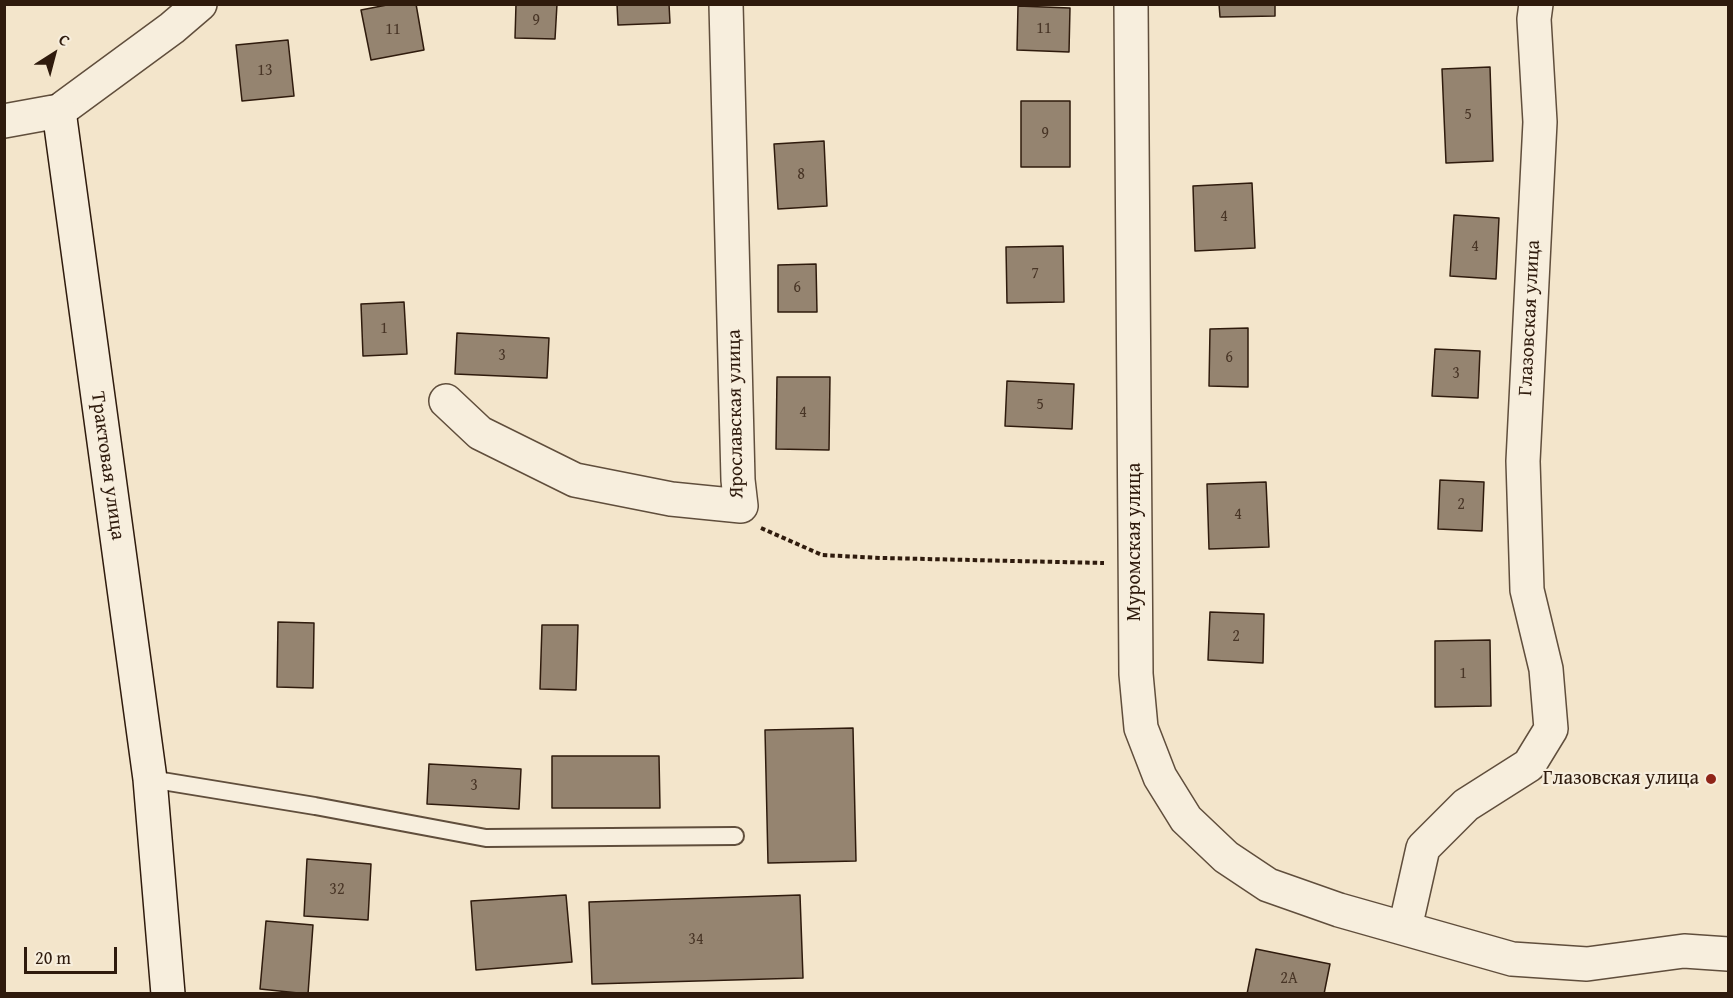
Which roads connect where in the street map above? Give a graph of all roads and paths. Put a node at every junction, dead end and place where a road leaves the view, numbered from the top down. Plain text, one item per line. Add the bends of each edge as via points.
1 (726, 4) edge
2 (1131, 4) edge
3 (1536, 4) edge
4 (196, 6) edge
5 (59, 111) junction
6 (4, 121) edge
7 (446, 401) dead end
8 (741, 506) junction
9 (1135, 564) junction
10 (150, 779) junction
11 (735, 836) dead end
12 (1405, 928) junction
13 (1728, 954) edge
14 (168, 993) edge

1 - 8 street, Ярославская улица
2 - 9 street, Муромская улица
3 - 12 street, Глазовская улица via 1540,122 1523,461 1527,590 1546,669 1551,729 1529,765 1466,804 1422,848
4 - 5 street
5 - 6 street
5 - 10 street, Трактовая улица
7 - 8 street, Ярославская улица via 480,433 576,480 671,499
8 - 9 path via 763,530 822,555
9 - 12 street, Муромская улица via 1136,674 1141,728 1160,777 1186,819 1226,856 1268,885
10 - 11 lane via 486,838
10 - 14 street, Трактовая улица
12 - 13 street, Муромская улица via 1512,959 1587,964 1684,951

